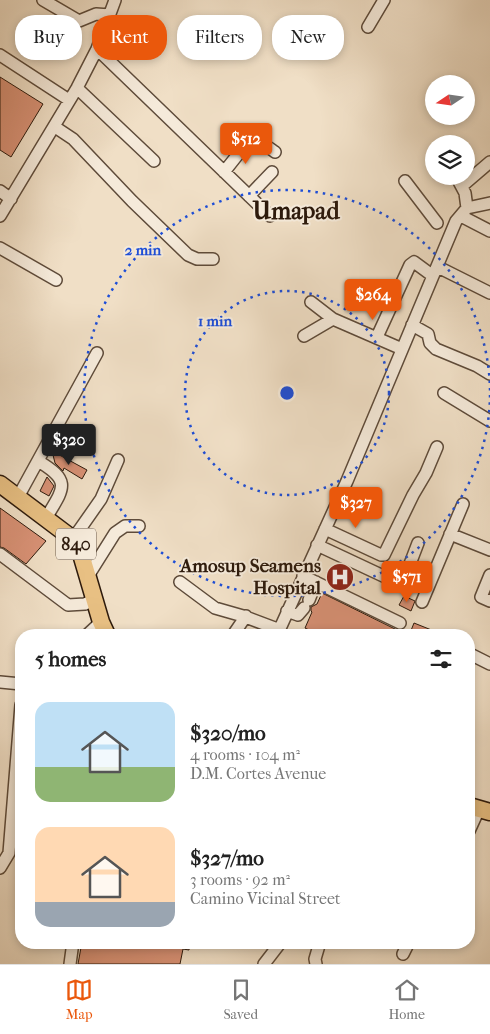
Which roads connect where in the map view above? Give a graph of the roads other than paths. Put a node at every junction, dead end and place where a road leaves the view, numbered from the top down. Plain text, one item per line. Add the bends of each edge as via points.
1 (42, 0) edge
2 (115, 0) edge
3 (384, 0) edge
4 (94, 15) edge
5 (110, 15) joint
6 (92, 16) edge
7 (368, 27) dead end
8 (0, 55) edge
9 (92, 59) edge
10 (108, 60) edge
11 (77, 88) junction
12 (69, 100) junction
13 (55, 127) junction
14 (276, 152) dead end
15 (154, 161) dead end
16 (490, 162) edge
17 (475, 171) edge
18 (224, 172) junction
19 (272, 172) dead end
20 (405, 181) dead end
21 (461, 185) edge
22 (0, 191) edge
23 (249, 196) junction
24 (11, 199) junction
25 (490, 203) edge
26 (461, 215) junction
27 (0, 216) edge
28 (270, 216) dead end
29 (490, 231) edge
30 (0, 248) edge
31 (213, 259) dead end
32 (436, 271) junction
33 (56, 280) dead end
34 (490, 293) edge
35 (311, 302) dead end
36 (333, 319) junction
37 (412, 325) junction
38 (304, 336) dead end
39 (377, 338) junction
40 (402, 349) junction
41 (97, 353) dead end
42 (490, 374) edge
43 (444, 393) dead end
44 (490, 421) edge
45 (437, 447) dead end
46 (38, 460) junction
47 (118, 460) dead end
48 (1, 487) edge
49 (18, 497) junction
50 (462, 504) dead end
51 (46, 518) junction
52 (140, 526) dead end
53 (325, 529) junction
54 (450, 534) junction
55 (73, 539) junction
56 (418, 543) dead end
57 (317, 545) junction
58 (490, 550) edge
59 (0, 554) edge
60 (88, 576) junction
61 (303, 576) junction
62 (490, 576) edge
63 (180, 582) dead end
64 (316, 582) junction
65 (95, 599) junction
66 (490, 601) edge
67 (422, 602) dead end
68 (287, 611) junction
69 (246, 616) junction
70 (400, 622) dead end
71 (104, 628) edge
72 (237, 629) edge
73 (273, 629) edge
74 (280, 629) edge
75 (475, 656) edge
76 (490, 664) edge
77 (0, 682) edge
78 (15, 683) edge
79 (15, 779) edge
80 (0, 868) edge
81 (72, 949) edge
82 (276, 949) edge
83 (318, 949) edge
84 (405, 949) edge
85 (402, 954) dead end
86 (70, 964) edge
87 (264, 964) edge
88 (316, 964) edge

1 - 6 street via 79,21
2 - 5 street
3 - 7 street
4 - 5 street
8 - 12 street
9 - 11 street
10 - 18 street
11 - 12 street
11 - 15 street
12 - 13 street
13 - 24 street
13 - 31 street via 73,139 188,255 197,259
14 - 18 street via 261,142 247,143
16 - 17 street
18 - 23 street
19 - 23 street
20 - 26 street via 435,224 443,217
21 - 26 street via 468,202
22 - 24 street
23 - 28 street
24 - 27 street
25 - 26 street
26 - 29 street
26 - 32 street
30 - 33 street
32 - 34 street
32 - 37 street
32 - 39 street via 414,262 410,265
35 - 36 street
36 - 38 street
36 - 39 street
37 - 40 street
37 - 42 street via 428,334 436,349
39 - 40 street
40 - 53 street
41 - 46 street
43 - 44 street
45 - 53 street via 384,555
46 - 49 street
46 - 51 street via 58,474 62,486
47 - 55 street via 101,498
48 - 49 highway, 840
49 - 51 highway, 840
50 - 54 street
51 - 55 highway, 840
52 - 60 street via 125,526 115,534
53 - 57 street
54 - 58 street
54 - 67 street
55 - 60 highway, 840
56 - 57 street via 405,578 396,582
57 - 61 street
59 - 65 street via 68,605 85,604
60 - 65 highway, 840
61 - 64 street
61 - 68 street
62 - 66 street via 480,597
63 - 69 street via 214,608
64 - 68 street via 298,615
64 - 70 street
65 - 71 highway, 840
68 - 74 street
69 - 72 street
69 - 73 street
75 - 76 street
77 - 78 street
79 - 80 street via 9,853
81 - 86 street
82 - 87 street
83 - 88 street
84 - 85 street

